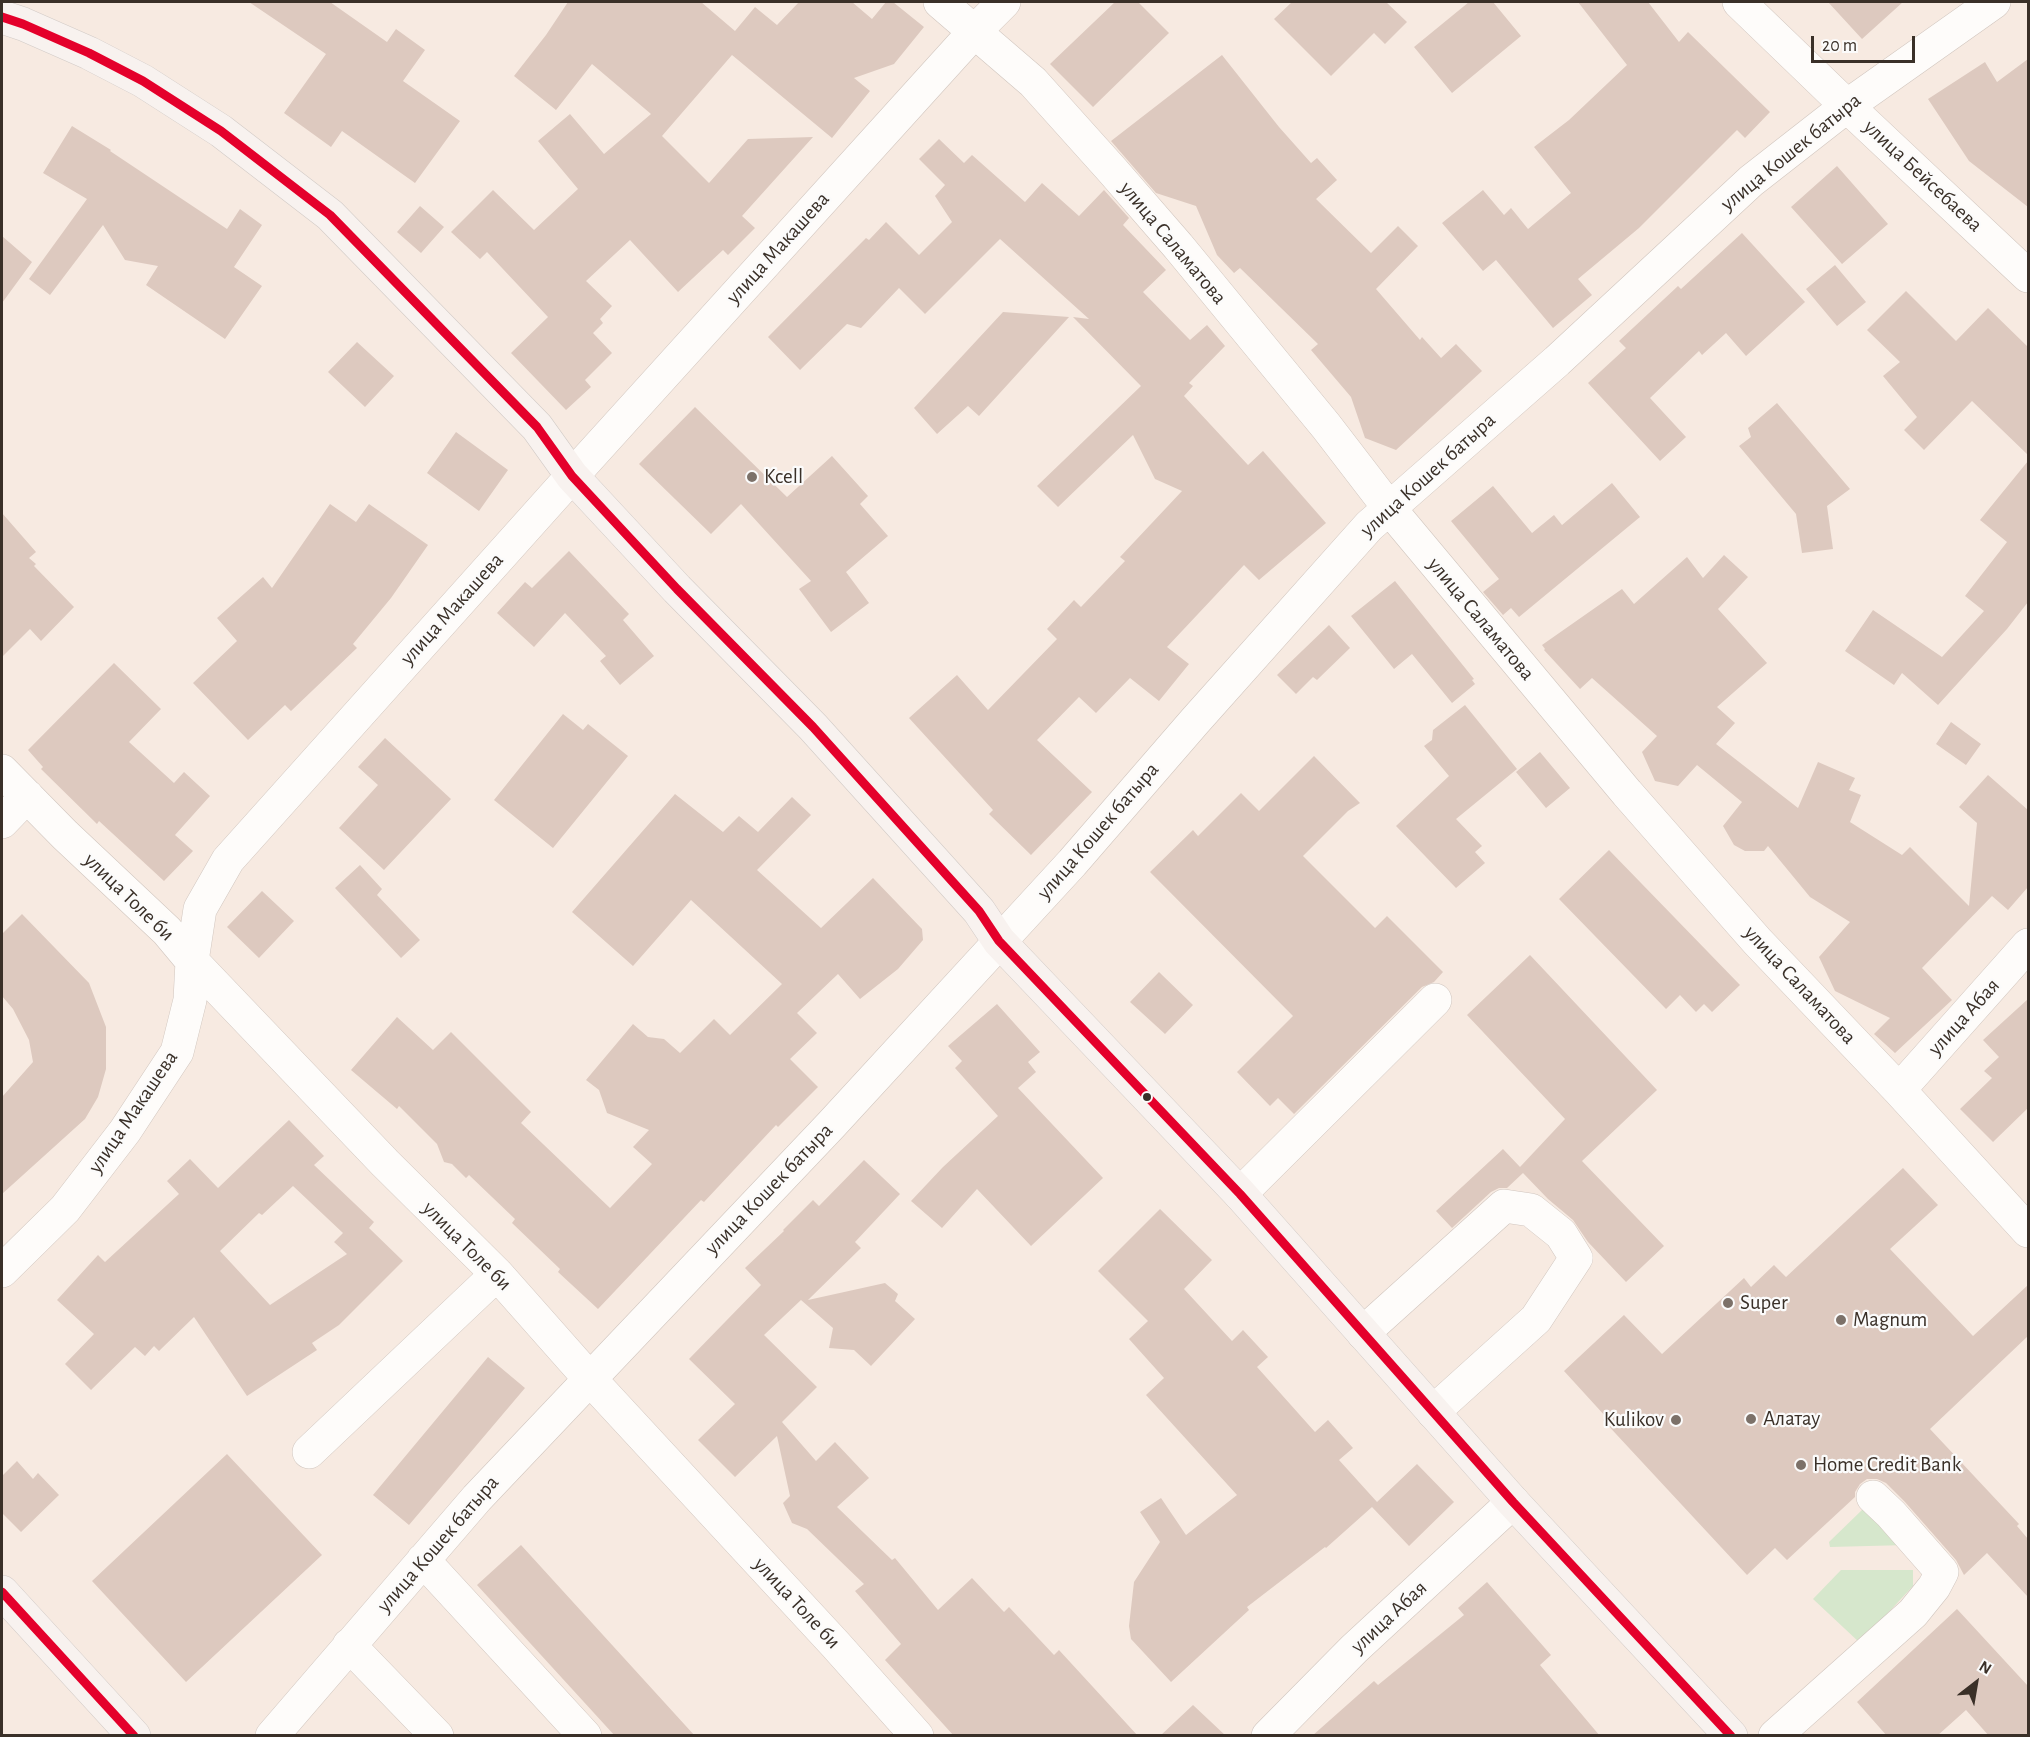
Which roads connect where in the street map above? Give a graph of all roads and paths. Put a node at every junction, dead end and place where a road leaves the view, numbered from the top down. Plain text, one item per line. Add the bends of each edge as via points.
1 (940, 2) edge
2 (1004, 2) edge
3 (1739, 2) edge
4 (1994, 2) edge
5 (2, 17) edge
6 (975, 30) junction
7 (1847, 106) junction
8 (2028, 276) edge
9 (572, 476) junction
10 (1389, 508) junction
11 (2, 771) edge
12 (27, 796) junction
13 (2, 822) edge
14 (999, 941) junction
15 (2028, 945) edge
16 (192, 960) junction
17 (1435, 1000) dead end
18 (1899, 1090) junction
19 (1240, 1194) junction
20 (2028, 1231) edge
21 (2, 1271) edge
22 (497, 1274) junction
23 (1363, 1333) junction
24 (589, 1378) junction
25 (1433, 1412) junction
26 (309, 1452) dead end
27 (1873, 1497) dead end
28 (1513, 1502) junction
29 (423, 1560) junction
30 (2, 1592) edge
31 (349, 1645) junction
32 (134, 1736) edge
33 (272, 1736) edge
34 (436, 1736) edge
35 (585, 1736) edge
36 (917, 1736) edge
37 (1268, 1736) edge
38 (1731, 1736) edge
39 (1775, 1736) edge

1 - 6 street, улица Саламатова
2 - 6 street, улица Макашева
3 - 7 street, улица Бейсебаева
4 - 7 street, улица Кошек батыра
5 - 9 main road via 78,48 142,81 221,130 330,215 537,427
6 - 9 street, улица Макашева
6 - 10 street, улица Саламатова via 1033,82 1178,246
7 - 8 street, улица Бейсебаева
7 - 10 street, улица Кошек батыра via 1751,181 1557,361
9 - 14 main road via 813,727 979,911
9 - 16 street, улица Макашева via 228,861 200,909
10 - 14 street, улица Кошек батыра
10 - 18 street, улица Саламатова via 1627,793 1757,941
11 - 12 street, улица Толе би
12 - 13 street
12 - 16 street, улица Толе би
14 - 19 main road
14 - 24 street, улица Кошек батыра via 831,1125
15 - 18 street, улица Абая
16 - 21 street, улица Макашева via 190,1000 177,1052 65,1209
16 - 22 street, улица Толе би
17 - 19 street
18 - 20 street, улица Саламатова
19 - 23 main road
22 - 24 street, улица Толе би
22 - 26 street
23 - 25 main road
23 - 25 street via 1504,1206 1531,1210 1561,1234 1576,1258 1536,1319
24 - 29 street, улица Кошек батыра
24 - 36 street, улица Толе би
25 - 28 main road
27 - 39 street via 1942,1572 1912,1613
28 - 37 street, улица Абая via 1354,1649
28 - 38 main road
29 - 31 street, улица Кошек батыра
29 - 35 street
30 - 32 main road
31 - 33 street, улица Кошек батыра
31 - 34 street

